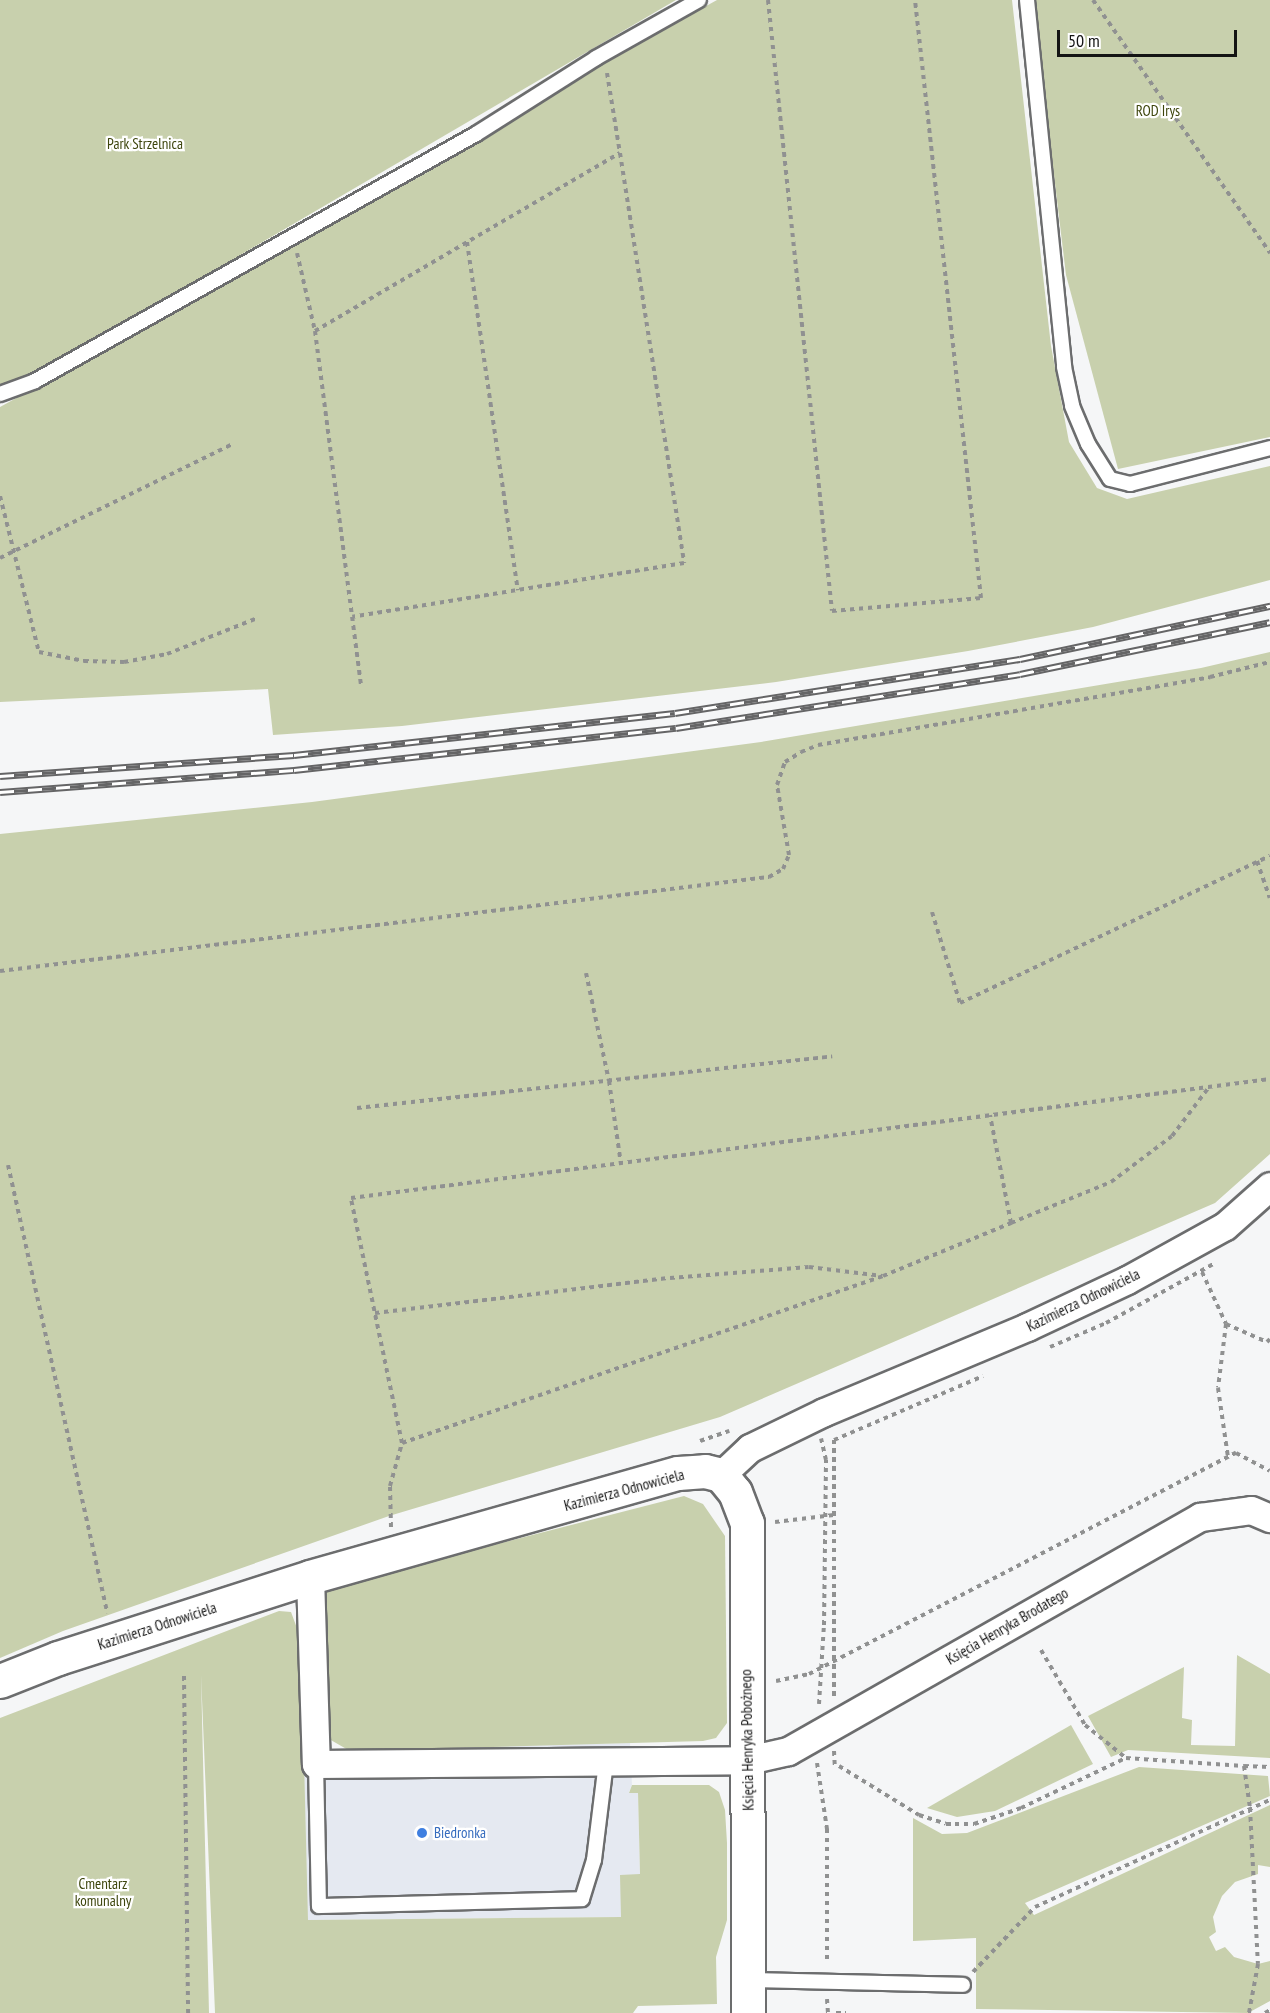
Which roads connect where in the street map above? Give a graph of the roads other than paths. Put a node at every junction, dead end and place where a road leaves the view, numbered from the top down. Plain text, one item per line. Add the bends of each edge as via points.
1 (699, 0) edge
2 (1027, 0) edge
3 (0, 394) edge
4 (1270, 448) edge
5 (1270, 1186) edge
6 (721, 1475) junction
7 (1270, 1518) edge
8 (310, 1578) junction
9 (0, 1681) edge
10 (748, 1760) junction
11 (606, 1762) junction
12 (316, 1764) junction
13 (748, 1980) junction
14 (963, 1985) road end
15 (748, 2013) edge

1 - 3 lane via 604,53 476,134 35,381
2 - 4 lane via 1064,368 1072,406 1088,444 1110,479 1130,484
5 - 6 street, Kazimierza Odnowiciela via 1225,1226 1128,1280 1028,1327 824,1412 750,1448
6 - 8 street, Kazimierza Odnowiciela via 705,1471 678,1473
6 - 10 street, Księcia Henryka Pobożnego via 735,1491 747,1523
7 - 10 street, Księcia Henryka Brodatego via 1251,1510 1200,1517 788,1751
8 - 9 street, Kazimierza Odnowiciela via 58,1658
8 - 12 street
10 - 11 street, Księcia Henryka Brodatego
10 - 13 street, Księcia Henryka Pobożnego
11 - 12 street, Księcia Henryka Brodatego
11 - 12 lane via 594,1860 582,1899 319,1906
13 - 14 lane
13 - 15 street, Księcia Henryka Pobożnego

